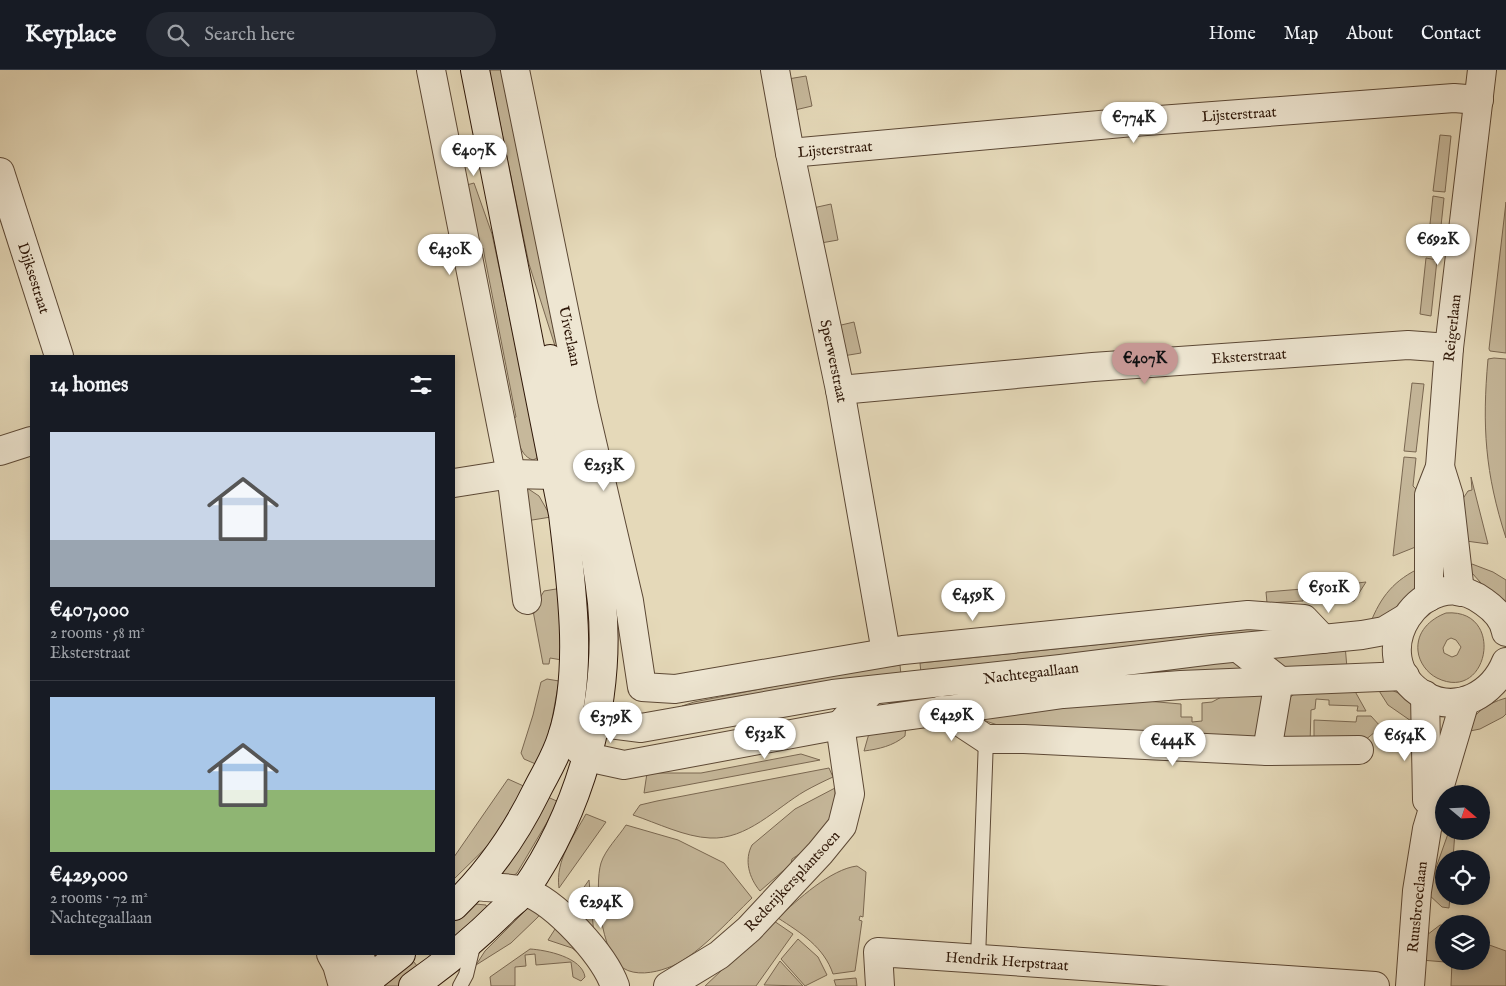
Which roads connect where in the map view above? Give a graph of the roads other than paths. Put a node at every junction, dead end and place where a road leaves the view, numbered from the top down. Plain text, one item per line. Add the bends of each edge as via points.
1 (431, 70) edge
2 (475, 70) edge
3 (515, 70) edge
4 (775, 70) edge
5 (1482, 70) edge
6 (1479, 100) junction
7 (790, 154) junction
8 (0, 172) edge
9 (517, 276) junction
10 (1449, 348) junction
11 (59, 355) edge
12 (840, 390) junction
13 (30, 441) edge
14 (0, 451) edge
15 (1440, 467) junction
16 (511, 474) junction
17 (555, 475) junction
18 (455, 483) edge
19 (1460, 592) junction
20 (1429, 597) junction
21 (527, 600) dead end
22 (629, 601) junction
23 (1404, 619) junction
24 (1506, 632) edge
25 (603, 634) junction
26 (1323, 638) junction
27 (1238, 648) junction
28 (886, 652) junction
29 (1503, 675) edge
30 (1405, 676) junction
31 (1279, 680) junction
32 (872, 690) junction
33 (1425, 695) junction
34 (1465, 701) junction
35 (942, 710) junction
36 (594, 722) junction
37 (840, 725) junction
38 (563, 735) junction
39 (986, 739) junction
40 (1359, 750) dead end
41 (1267, 751) junction
42 (587, 757) junction
43 (1427, 829) junction
44 (474, 886) junction
45 (524, 891) junction
46 (455, 905) edge
47 (474, 941) junction
48 (332, 955) edge
49 (358, 955) edge
50 (400, 955) edge
51 (978, 959) junction
52 (367, 984) edge
53 (343, 986) edge
54 (413, 986) edge
55 (460, 986) edge
56 (615, 986) edge
57 (668, 986) edge
58 (880, 986) edge
59 (1375, 986) edge
60 (1410, 986) edge

1 - 16 street
2 - 9 street, Uiverlaan
3 - 22 street, Uiverlaan via 584,408
4 - 7 street, Sperwerstraat
5 - 6 street, Reigerlaan
6 - 7 street, Lijsterstraat via 1454,98 1134,122
6 - 10 street, Reigerlaan
7 - 12 street, Sperwerstraat
8 - 11 street, Dijksestraat
9 - 17 street, Uiverlaan
9 - 25 street, Uiverlaan via 550,356 593,540
10 - 12 street, Eksterstraat via 1408,345 1094,367
10 - 15 street, Reigerlaan
12 - 28 street, Sperwerstraat
13 - 14 street
15 - 19 street, Reigerlaan via 1450,496
15 - 20 street, Reigerlaan via 1429,495
16 - 17 street
16 - 18 street
16 - 21 street
17 - 38 street, Uiverlaan via 571,571 573,629 573,675
19 - 20 street
19 - 24 street via 1478,597 1493,608
20 - 23 street, Nachtegaallaan
22 - 25 street
22 - 28 street, Uiverlaan via 642,687 675,689
23 - 26 street, Nachtegaallaan via 1384,631
23 - 30 street via 1397,647
25 - 36 street, Uiverlaan via 603,659
26 - 27 street, Nachtegaallaan
26 - 28 street via 1304,618 1248,616
27 - 31 street
27 - 32 street, Nachtegaallaan
29 - 34 street via 1478,696
30 - 31 street, Nachtegaallaan
30 - 33 street
31 - 35 street, Nachtegaallaan via 1063,694
31 - 41 street
32 - 36 street, Nachtegaallaan via 788,701 641,728
32 - 37 street
33 - 34 street via 1450,703
33 - 43 street, Ruusbroeclaan
34 - 43 street, Ruusbroeclaan
35 - 37 street, Nachtegaallaan
35 - 39 street
36 - 38 street
36 - 42 street, Uiverlaan
37 - 42 street, Nachtegaallaan via 637,764 624,765
37 - 57 street, Rederijkersplantsoen via 850,794 842,826 749,929 719,955
38 - 42 street
38 - 44 street, Uiverlaan via 554,760 522,820
39 - 41 street
39 - 51 lane
40 - 41 street
42 - 45 street, Uiverlaan via 569,811
43 - 60 street, Ruusbroeclaan via 1417,891
44 - 45 street
44 - 46 street, Uiverlaan
45 - 47 street, Uiverlaan
45 - 56 street via 553,906 561,914 609,970
47 - 54 street, Uiverlaan
47 - 55 lane
48 - 53 street
49 - 52 street
50 - 52 street
51 - 58 street, Hendrik Herpstraat via 878,952
51 - 59 street, Hendrik Herpstraat

